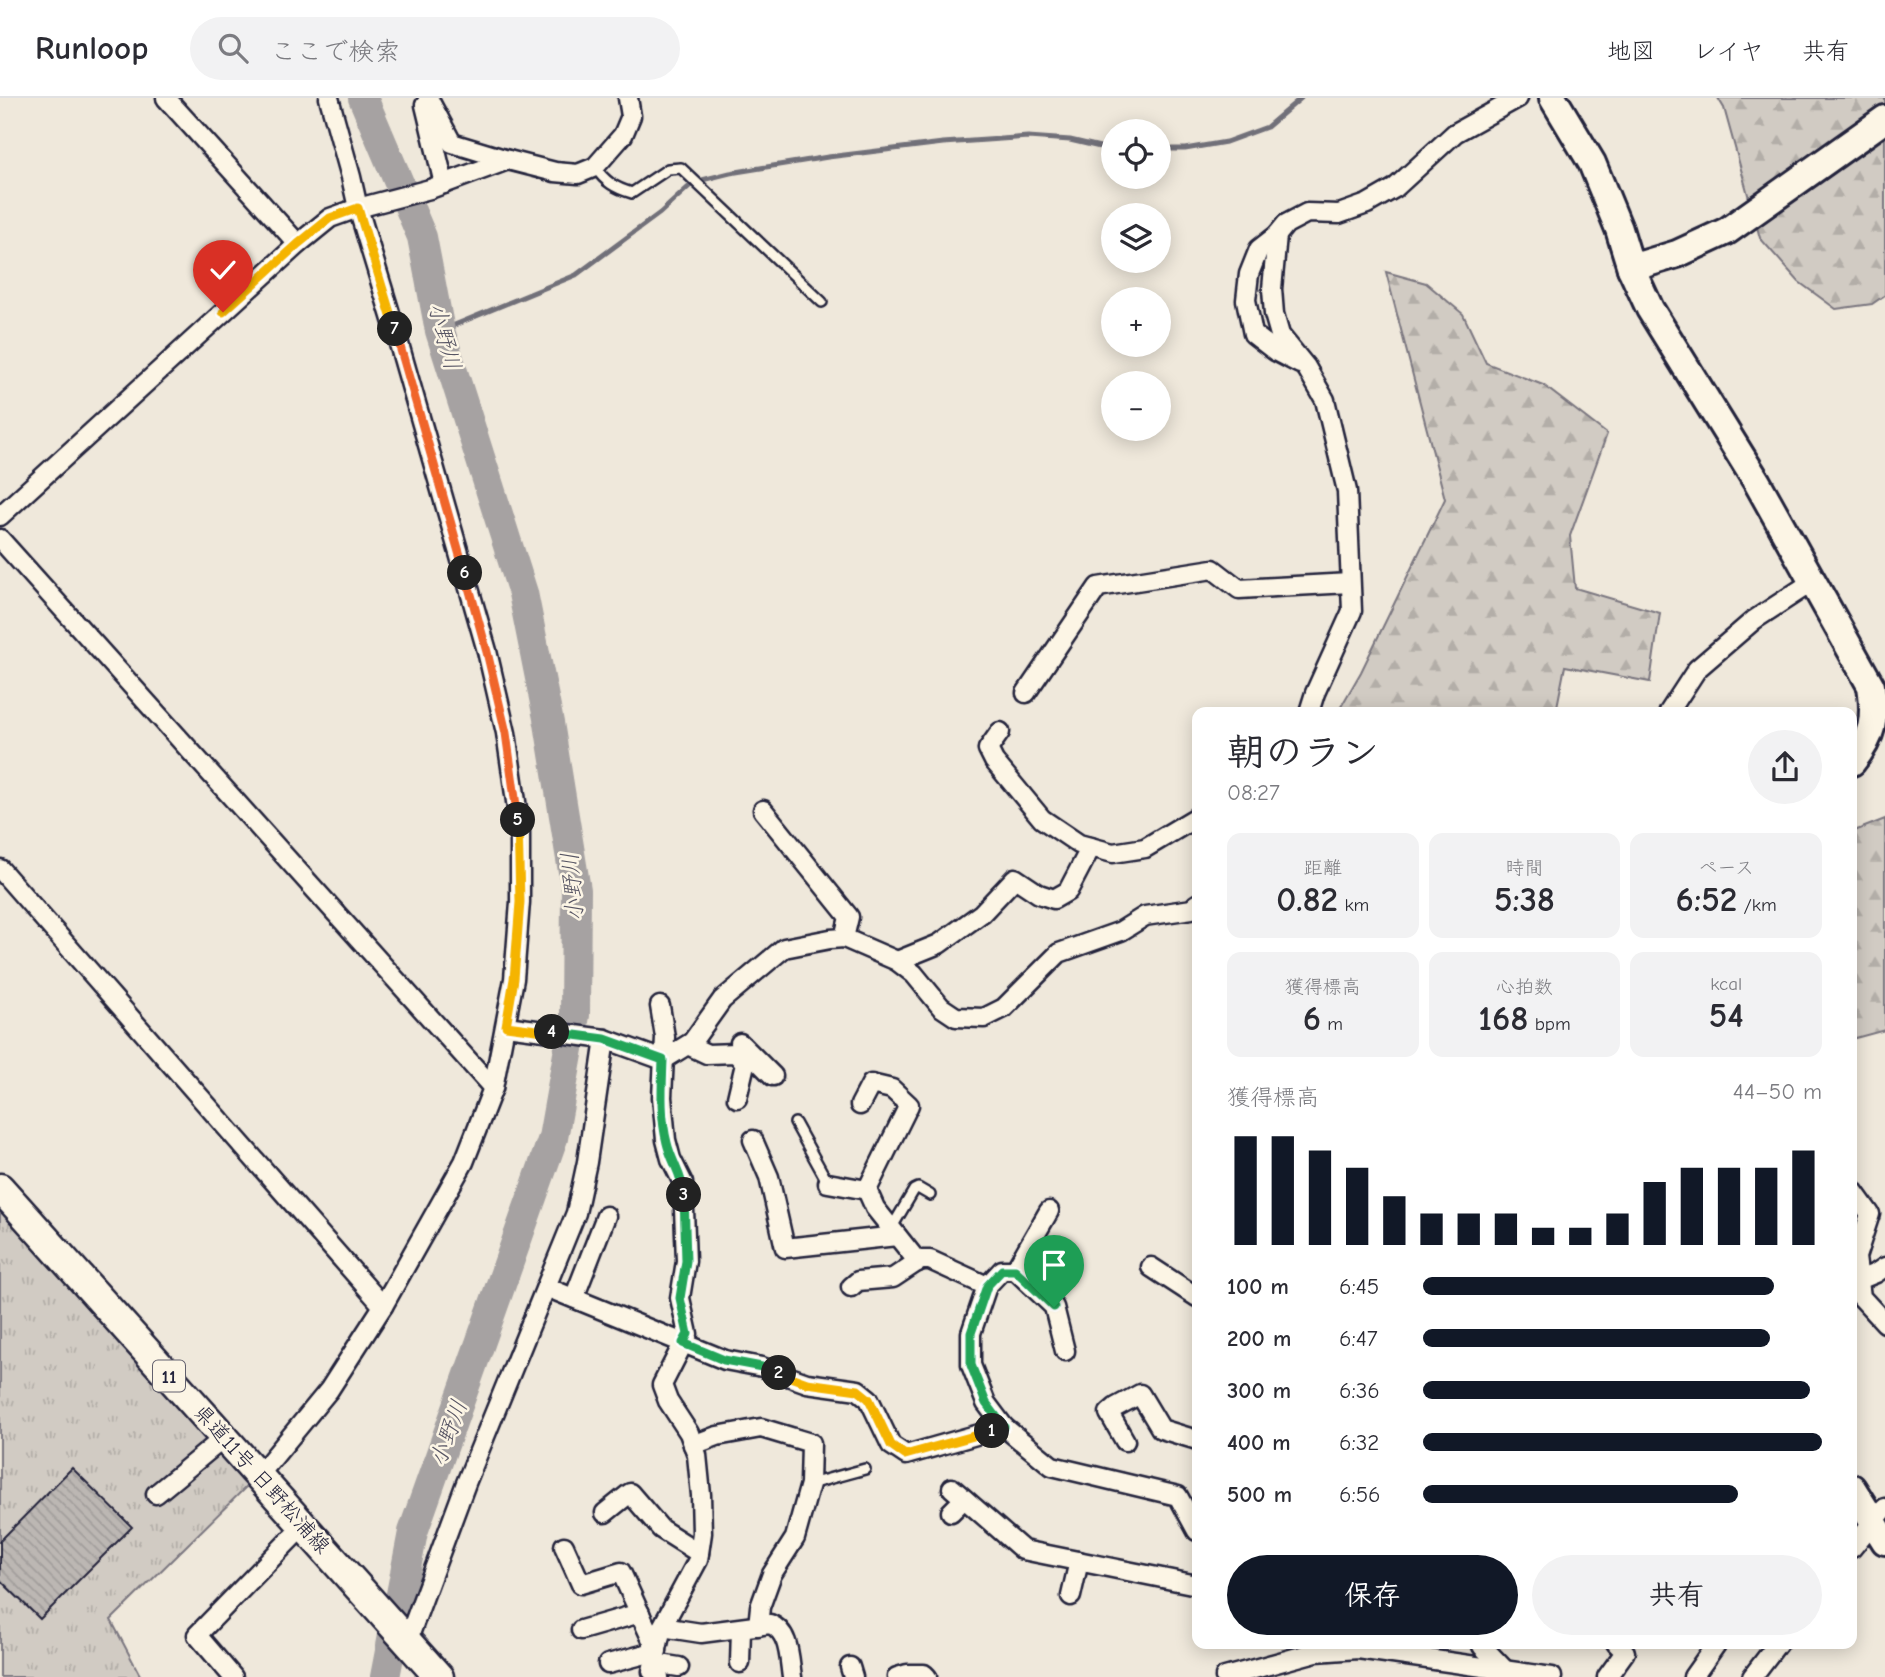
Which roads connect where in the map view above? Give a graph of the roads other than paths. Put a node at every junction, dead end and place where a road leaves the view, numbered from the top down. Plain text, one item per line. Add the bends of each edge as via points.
1 (166, 98) edge
2 (329, 98) edge
3 (426, 98) edge
4 (628, 98) edge
5 (1518, 98) edge
6 (1553, 98) edge
7 (1885, 119) edge
8 (509, 160) junction
9 (596, 167) junction
10 (437, 186) junction
11 (363, 207) junction
12 (1277, 235) junction
13 (298, 244) junction
14 (1631, 268) junction
15 (822, 302) dead end
16 (1306, 367) junction
17 (0, 516) edge
18 (0, 539) edge
19 (1812, 582) junction
20 (1350, 583) junction
21 (1026, 693) dead end
22 (1311, 707) edge
23 (1673, 707) edge
24 (1879, 718) edge
25 (1000, 732) dead end
26 (1857, 756) edge
27 (762, 810) dead end
28 (1192, 820) edge
29 (1091, 847) junction
30 (0, 869) edge
31 (1192, 909) edge
32 (844, 938) junction
33 (897, 961) junction
34 (660, 1006) dead end
35 (512, 1027) junction
36 (602, 1038) junction
37 (691, 1042) junction
38 (663, 1060) junction
39 (773, 1076) dead end
40 (493, 1088) junction
41 (737, 1098) dead end
42 (860, 1105) dead end
43 (795, 1123) dead end
44 (753, 1140) dead end
45 (828, 1183) joint
46 (0, 1188) edge
47 (867, 1190) junction
48 (930, 1195) dead end
49 (1857, 1196) edge
50 (1049, 1211) dead end
51 (606, 1216) dead end
52 (894, 1233) junction
53 (1857, 1254) edge
54 (918, 1262) junction
55 (1857, 1265) edge
56 (1151, 1267) dead end
57 (1885, 1267) edge
58 (1015, 1270) junction
59 (1859, 1280) junction
60 (987, 1286) junction
61 (546, 1287) junction
62 (851, 1287) dead end
63 (1192, 1294) edge
64 (574, 1298) junction
65 (383, 1306) junction
66 (1885, 1323) edge
67 (683, 1343) junction
68 (1065, 1351) dead end
69 (1004, 1427) junction
70 (1192, 1438) edge
71 (1125, 1441) dead end
72 (216, 1444) junction
73 (693, 1445) junction
74 (865, 1469) dead end
75 (259, 1475) junction
76 (810, 1484) junction
77 (156, 1494) dead end
78 (1857, 1494) edge
79 (951, 1512) dead end
80 (605, 1513) dead end
81 (1192, 1522) edge
82 (1881, 1523) edge
83 (304, 1525) junction
84 (1857, 1544) edge
85 (564, 1546) dead end
86 (699, 1553) junction
87 (1079, 1561) junction
88 (1192, 1584) edge
89 (1071, 1596) dead end
90 (640, 1613) junction
91 (663, 1627) junction
92 (750, 1627) junction
93 (581, 1630) dead end
94 (407, 1642) junction
95 (1326, 1649) edge
96 (1378, 1649) edge
97 (1486, 1649) edge
98 (1622, 1649) edge
99 (1713, 1649) edge
100 (1773, 1649) edge
101 (740, 1663) dead end
102 (608, 1664) dead end
103 (679, 1667) dead end
104 (653, 1668) edge
105 (1505, 1670) junction
106 (233, 1677) edge
107 (439, 1677) edge
108 (792, 1677) edge
109 (897, 1677) edge
110 (927, 1677) edge
111 (1224, 1677) edge
112 (1552, 1677) edge
113 (1607, 1677) edge
114 (1693, 1677) edge
115 (1752, 1677) edge

1 - 13 street
2 - 11 street
3 - 8 street via 452,143
3 - 10 street
4 - 9 street via 631,116 623,135
5 - 12 street via 1455,133 1395,188 1367,204 1339,214 1307,213 1286,224
6 - 14 street via 1592,163
7 - 14 street via 1727,231
8 - 9 street via 578,174
8 - 10 street
9 - 15 lane via 604,180 632,193 668,169 681,168
10 - 11 street
11 - 13 street via 330,218
11 - 35 street via 506,733 520,829
12 - 16 street via 1274,314 1279,335
12 - 16 street via 1259,249 1249,274 1246,300 1253,334
13 - 17 street
14 - 19 street via 1650,309 1758,482
16 - 20 street via 1325,400 1347,491
18 - 40 street
19 - 23 street via 1754,620 1697,669
19 - 24 street via 1860,663
20 - 21 street via 1239,589 1213,569 1097,587
20 - 22 street via 1353,611
24 - 26 street
25 - 29 street via 988,749 994,761 1042,819
27 - 32 street via 849,917
28 - 29 street via 1145,848 1113,853
29 - 33 street via 1068,891 1055,899 1015,878 982,913 939,944
30 - 65 street
31 - 33 street via 1145,916 1121,931 1059,953 1004,1008 984,1018 956,1017
32 - 33 street
32 - 37 street via 784,948 722,1000
34 - 38 street
35 - 36 street
35 - 40 street
36 - 38 street
36 - 61 street via 576,1213
37 - 38 street
37 - 39 street via 741,1043
37 - 41 street via 707,1054 736,1053 745,1064
38 - 67 street via 666,1140 683,1183 686,1261 680,1298 688,1334
40 - 65 street via 464,1162
42 - 47 street via 871,1084 892,1089 909,1105
43 - 45 lane
44 - 52 street via 769,1177 785,1248
45 - 47 street
46 - 72 main road, 県道11号 日野松浦線 / 11
47 - 52 street via 874,1208
48 - 52 lane via 914,1189
49 - 53 street via 1870,1214
50 - 58 street
51 - 64 street
52 - 54 street
54 - 60 street via 930,1260
54 - 62 street via 893,1278 858,1280
55 - 59 street
56 - 63 street
57 - 59 street
58 - 60 street via 1002,1270
58 - 68 street via 1054,1307
59 - 66 street via 1861,1297
60 - 69 street via 971,1333 971,1365 986,1403
61 - 64 street
61 - 94 street
64 - 67 street
65 - 75 street via 329,1390
67 - 69 street via 724,1360 807,1383 858,1390 869,1399 891,1445 905,1455
67 - 73 street via 662,1385
69 - 81 street via 1052,1466 1178,1496
70 - 71 street via 1161,1429 1147,1390 1110,1413
72 - 75 main road, 県道11号 日野松浦線 / 11
72 - 77 street
73 - 76 street via 761,1428 811,1443
73 - 86 street via 701,1494
74 - 76 lane
75 - 83 main road, 県道11号 日野松浦線 / 11
76 - 92 street via 795,1538 772,1573
78 - 82 street
79 - 87 street via 958,1494 1023,1550
80 - 86 street via 630,1493 661,1529
82 - 84 street
83 - 94 main road, 県道11号 日野松浦線 / 11
83 - 106 street via 197,1635
85 - 90 street via 581,1584 621,1572
86 - 91 street
87 - 88 street
87 - 89 street
90 - 93 street
90 - 104 street
91 - 92 street via 701,1633
91 - 104 street
92 - 101 street
92 - 108 street via 778,1627 786,1639
94 - 107 main road, 県道11号 日野松浦線 / 11
95 - 111 street
96 - 105 street
97 - 105 street
98 - 113 street via 1625,1652
99 - 114 street
100 - 115 street
102 - 104 street
103 - 104 street
105 - 112 street
109 - 110 street

